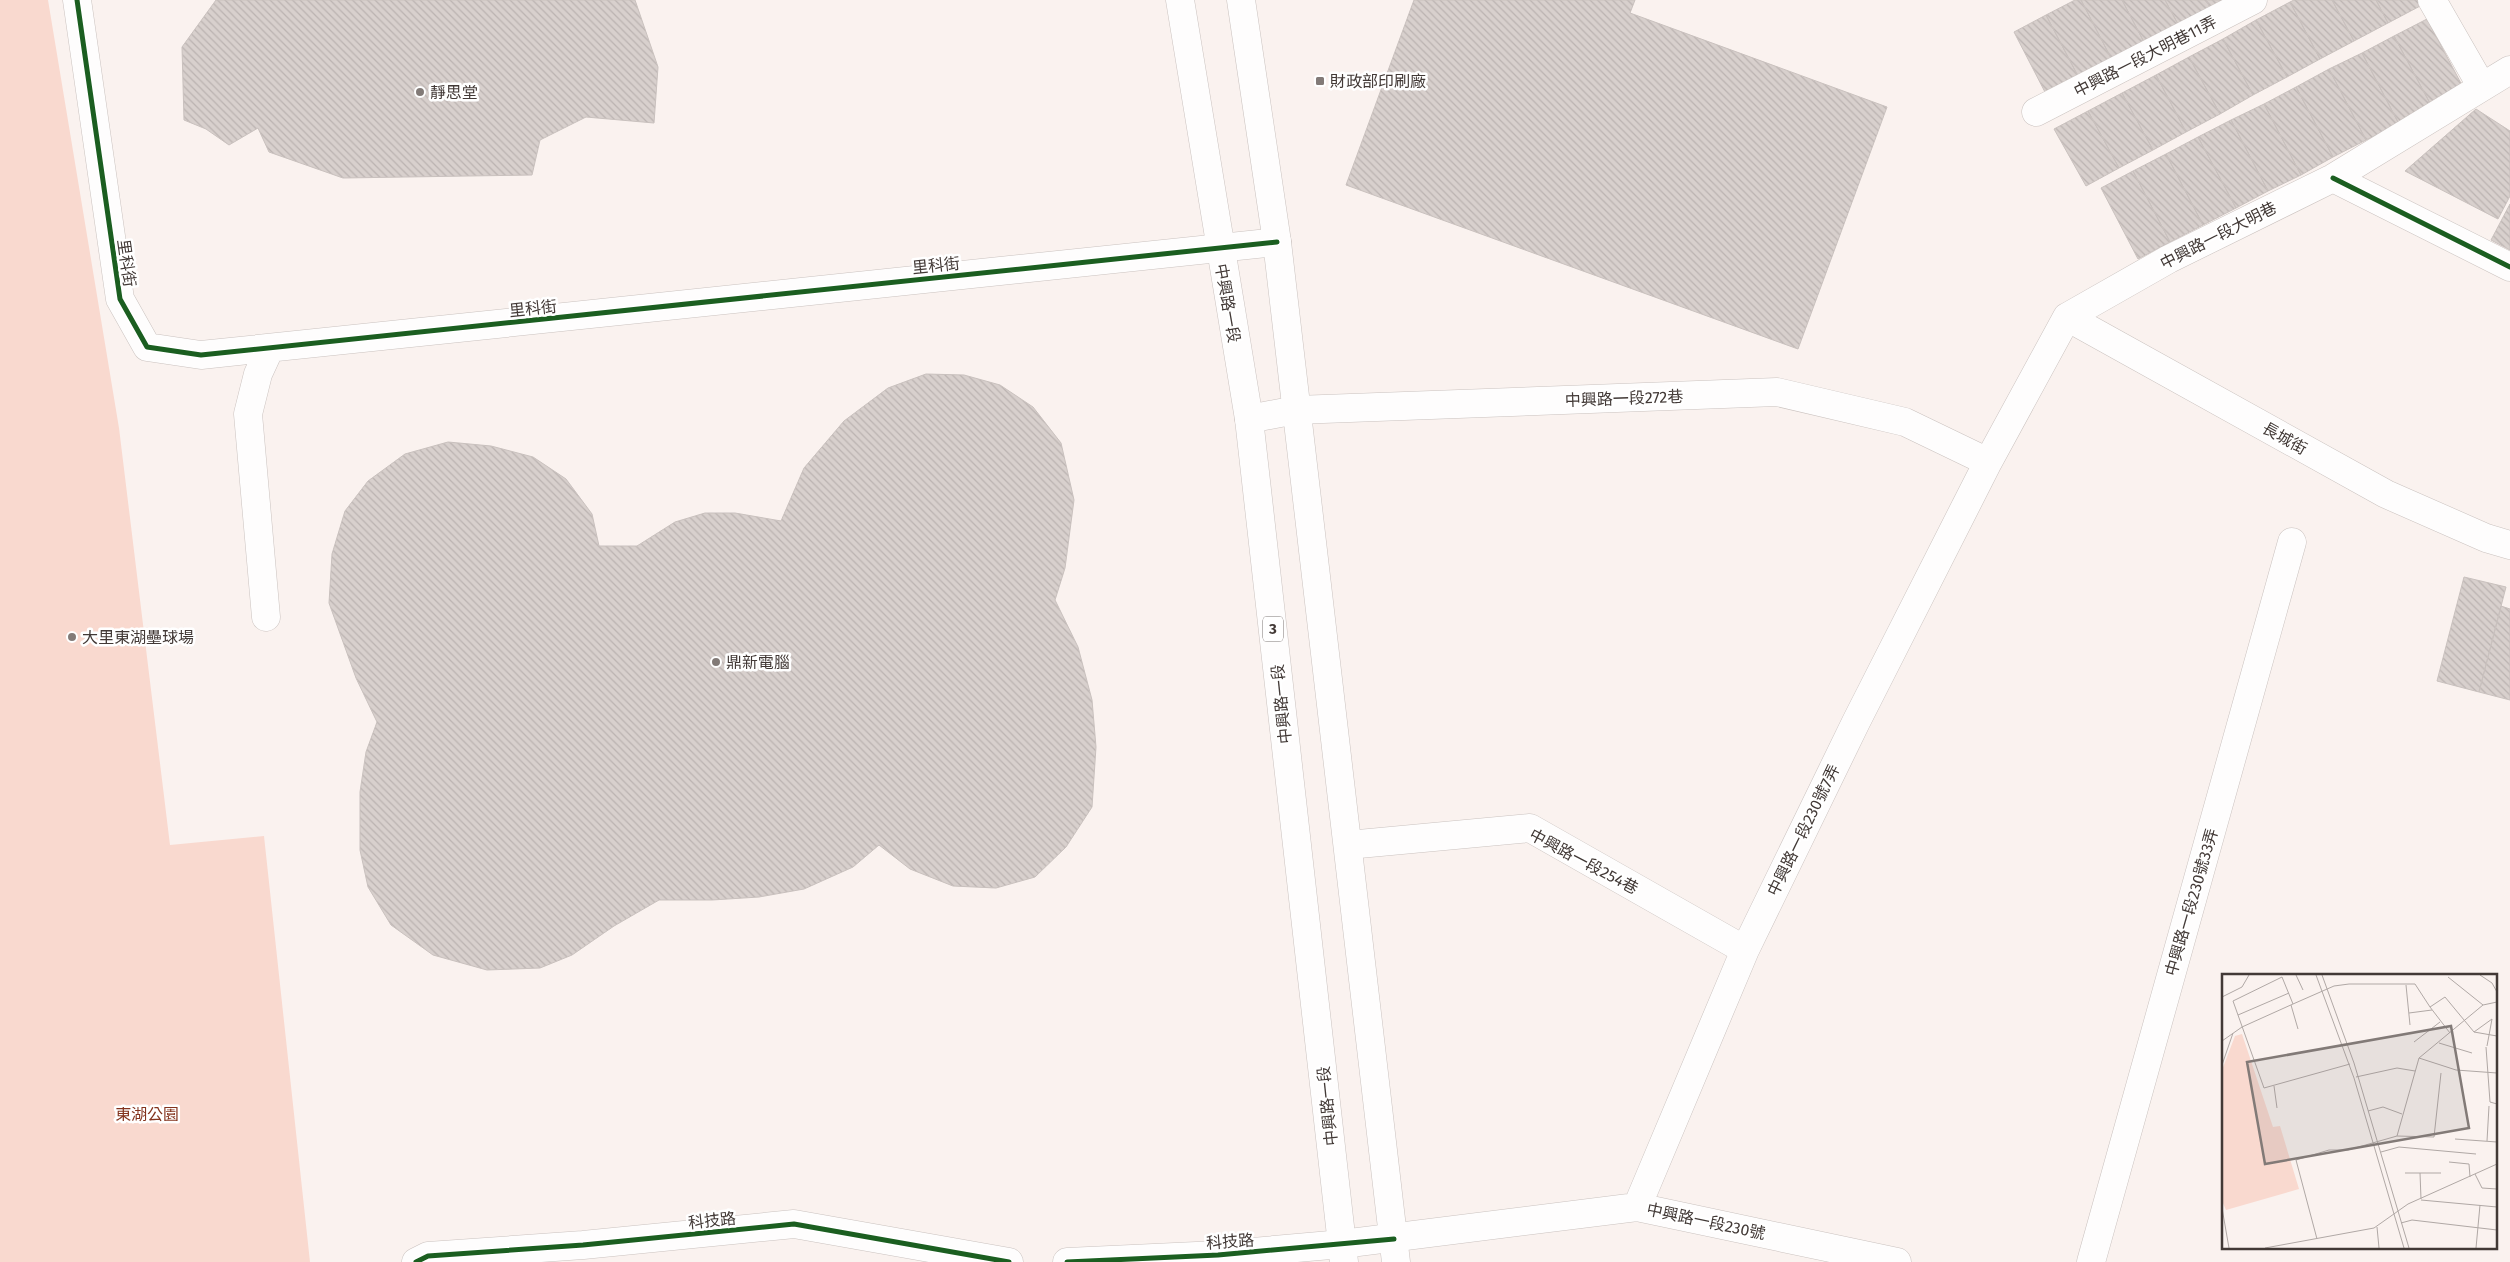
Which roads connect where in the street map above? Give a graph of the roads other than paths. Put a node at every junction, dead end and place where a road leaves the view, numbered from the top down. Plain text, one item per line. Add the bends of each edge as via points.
1 (77, 0) edge
2 (1180, 0) edge
3 (1242, 0) edge
4 (2253, 0) edge
5 (2432, 0) edge
6 (2510, 70) edge
7 (2482, 86) junction
8 (2036, 112) dead end
9 (2332, 178) junction
10 (1277, 242) junction
11 (1219, 248) junction
12 (2510, 267) edge
13 (2067, 317) junction
14 (270, 348) junction
15 (1296, 410) junction
16 (1249, 418) junction
17 (1988, 462) junction
18 (2292, 542) dead end
19 (2510, 545) edge
20 (266, 617) dead end
21 (1348, 845) junction
22 (1745, 950) junction
23 (1637, 1207) junction
24 (1395, 1251) edge
25 (1343, 1253) edge
26 (416, 1262) edge
27 (1009, 1262) edge
28 (1067, 1262) edge
29 (1897, 1262) edge
30 (2091, 1262) edge

1 - 14 street, 里科街 via 120,299 124,307 147,347 201,355
2 - 11 street, 中興路一段 / 3
3 - 10 street
4 - 8 street, 中興路一段大明巷11弄
5 - 7 street
6 - 7 street, 中興路一段大明巷
7 - 9 street, 中興路一段大明巷
9 - 12 street
9 - 13 street, 中興路一段大明巷 via 2169,259
10 - 11 street, 里科街
10 - 15 street
11 - 14 street, 里科街
11 - 16 street, 中興路一段 / 3
13 - 17 street
13 - 19 street, 長城街 via 2386,494 2486,538
14 - 20 street via 258,374 248,414
15 - 16 street, 中興路一段272巷
15 - 17 street, 中興路一段272巷 via 1777,392 1905,422
15 - 21 street
16 - 25 street, 中興路一段 / 3
17 - 22 street, 中興路一段230號7弄
18 - 30 street, 中興路一段230號33弄
21 - 22 street, 中興路一段254巷 via 1530,828
21 - 24 street
22 - 23 street, 中興路一段230號7弄
23 - 24 street, 中興路一段230號
23 - 29 street, 中興路一段230號
24 - 25 street, 科技路
25 - 28 street, 科技路 via 1218,1254
26 - 27 street, 科技路 via 428,1256 583,1245 794,1224

